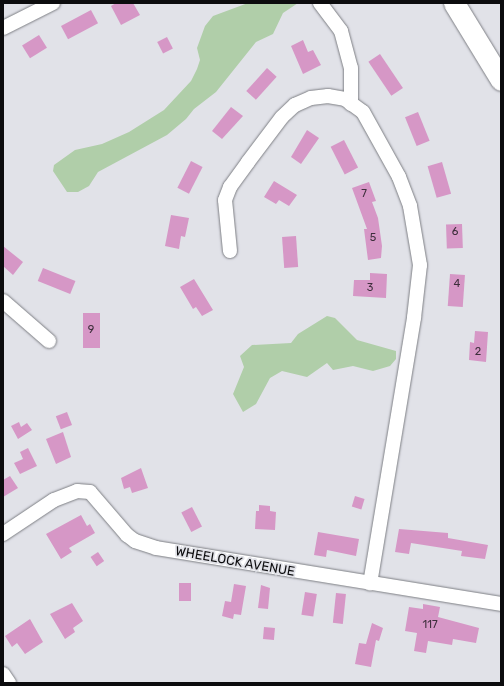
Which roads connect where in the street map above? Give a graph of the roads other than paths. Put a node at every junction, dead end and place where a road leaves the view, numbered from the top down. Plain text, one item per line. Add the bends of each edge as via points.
1 (53, 3) edge
2 (320, 3) edge
3 (454, 3) edge
4 (465, 3) edge
5 (3, 28) edge
6 (501, 73) edge
7 (501, 80) edge
8 (351, 104) junction
9 (230, 251) dead end
10 (3, 301) edge
11 (49, 341) dead end
12 (3, 534) edge
13 (370, 583) junction
14 (501, 604) edge
15 (3, 674) edge
16 (9, 683) edge

1 - 5 street
2 - 8 street via 341,31 350,68
3 - 7 highway
4 - 6 highway
8 - 9 street via 346,99 328,96 311,98 295,106 282,117 230,187 225,200
8 - 13 street via 362,112 398,177 410,206 420,265 414,318
10 - 11 street
12 - 13 street, WHEELOCK AVENUE via 54,500 76,491 90,492 98,498 120,528 145,546
13 - 14 street, WHEELOCK AVENUE
15 - 16 street

